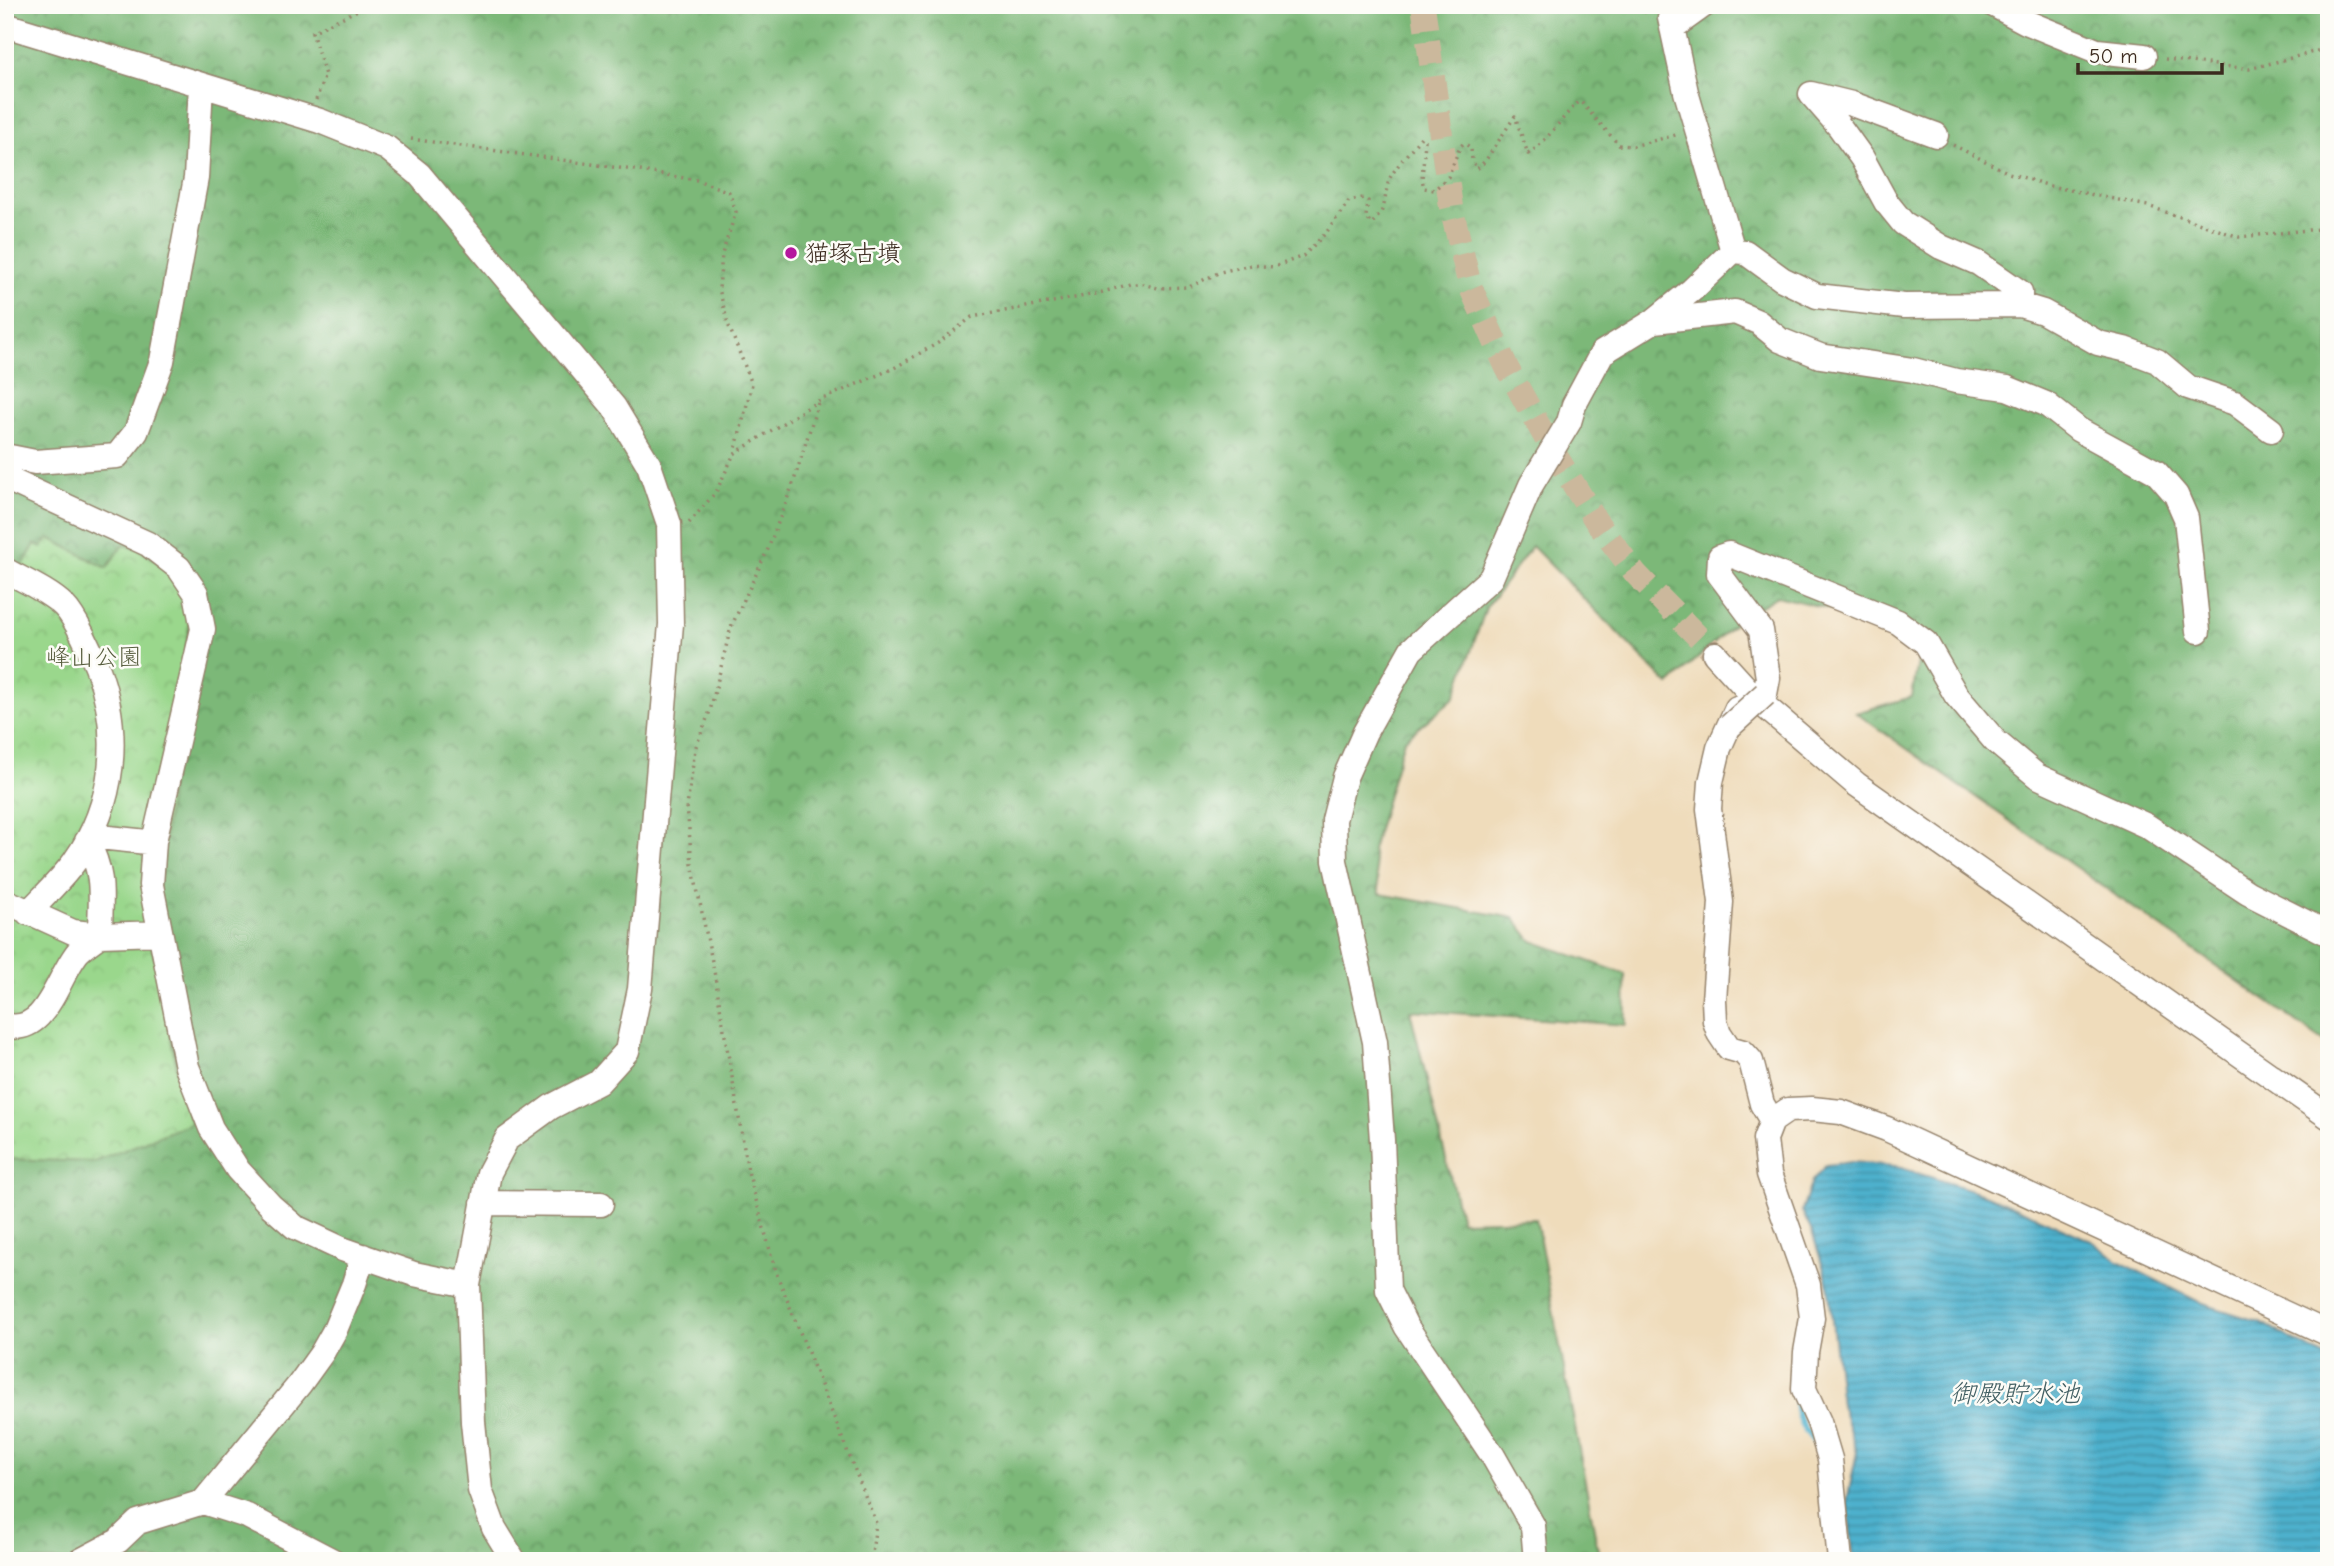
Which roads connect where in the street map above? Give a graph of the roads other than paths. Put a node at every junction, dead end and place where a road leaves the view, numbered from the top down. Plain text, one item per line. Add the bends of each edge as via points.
1 (1704, 5) edge
2 (1994, 5) edge
3 (1676, 16) edge
4 (5, 25) edge
5 (2144, 56) road end
6 (201, 85) junction
7 (1936, 135) road end
8 (1733, 251) junction
9 (2020, 305) junction
10 (1654, 321) junction
11 (2271, 430) dead end
12 (5, 456) edge
13 (5, 478) edge
14 (5, 570) edge
15 (2198, 631) dead end
16 (1715, 654) tunnel mouth
17 (1740, 682) junction
18 (1730, 726) junction
19 (89, 836) junction
20 (154, 841) junction
21 (11, 905) edge
22 (160, 933) junction
23 (2329, 934) edge
24 (100, 935) junction
25 (5, 1026) edge
26 (2329, 1117) edge
27 (1772, 1121) junction
28 (483, 1203) junction
29 (601, 1204) dead end
30 (363, 1256) junction
31 (468, 1285) junction
32 (2329, 1335) edge
33 (203, 1502) junction
34 (79, 1561) edge
35 (333, 1561) edge
36 (514, 1561) edge
37 (1535, 1561) edge
38 (1840, 1561) edge

1 - 3 street
2 - 5 street via 2096,51
3 - 8 street via 1686,92
4 - 6 street
6 - 12 street via 196,178 165,348 136,432 117,456 35,462
6 - 28 street via 310,118 387,148 419,174 614,407 649,465 669,524 671,624 640,989 628,1051 599,1082 551,1107 507,1139 489,1173
7 - 9 street via 1811,94 1862,158 1903,223 1978,263 2020,292
8 - 9 street via 1745,252 1782,279 1817,296 1904,306
8 - 10 street
9 - 11 street via 2043,312 2098,343 2157,361 2189,387 2235,403
10 - 15 street via 1735,312 1758,322 1780,340 1820,356 2007,388 2046,404 2079,430 2156,472 2176,495 2186,517
10 - 37 street via 1602,353 1569,422 1531,485 1491,578 1411,650 1365,732 1345,777 1334,820 1335,861 1375,1042 1388,1290 1406,1326 1493,1456 1533,1526
13 - 20 street via 148,544 179,568 196,593 203,629
14 - 19 street via 65,607 90,650 105,689 112,727 112,767
16 - 17 street
17 - 18 street via 1741,697
17 - 26 street via 1856,784
18 - 23 street, bridge via 1765,694 1768,678 1761,630 1719,574 1720,557 1729,554 1898,622 1926,643 1955,695 1995,741 2037,776 2147,826 2248,893
18 - 27 street via 1718,748 1709,809 1721,902 1715,1021 1729,1048 1743,1052 1751,1061 1762,1104
19 - 20 street
19 - 21 street via 75,861
19 - 24 street via 102,898
20 - 22 street via 151,885
21 - 24 street via 73,932
22 - 24 street
22 - 30 street via 187,1067 211,1128 238,1170 295,1227
24 - 25 street via 78,952 48,1004 30,1025 18,1029
27 - 32 street via 1788,1110 1812,1109 1841,1112 1887,1129
27 - 38 street via 1765,1139 1769,1174 1808,1285 1812,1318 1804,1389 1830,1459
28 - 29 street
28 - 31 street
30 - 31 street via 415,1274
30 - 33 street via 322,1353
31 - 36 street via 480,1490 494,1528
33 - 34 street via 138,1522 118,1541
33 - 35 street via 247,1516

